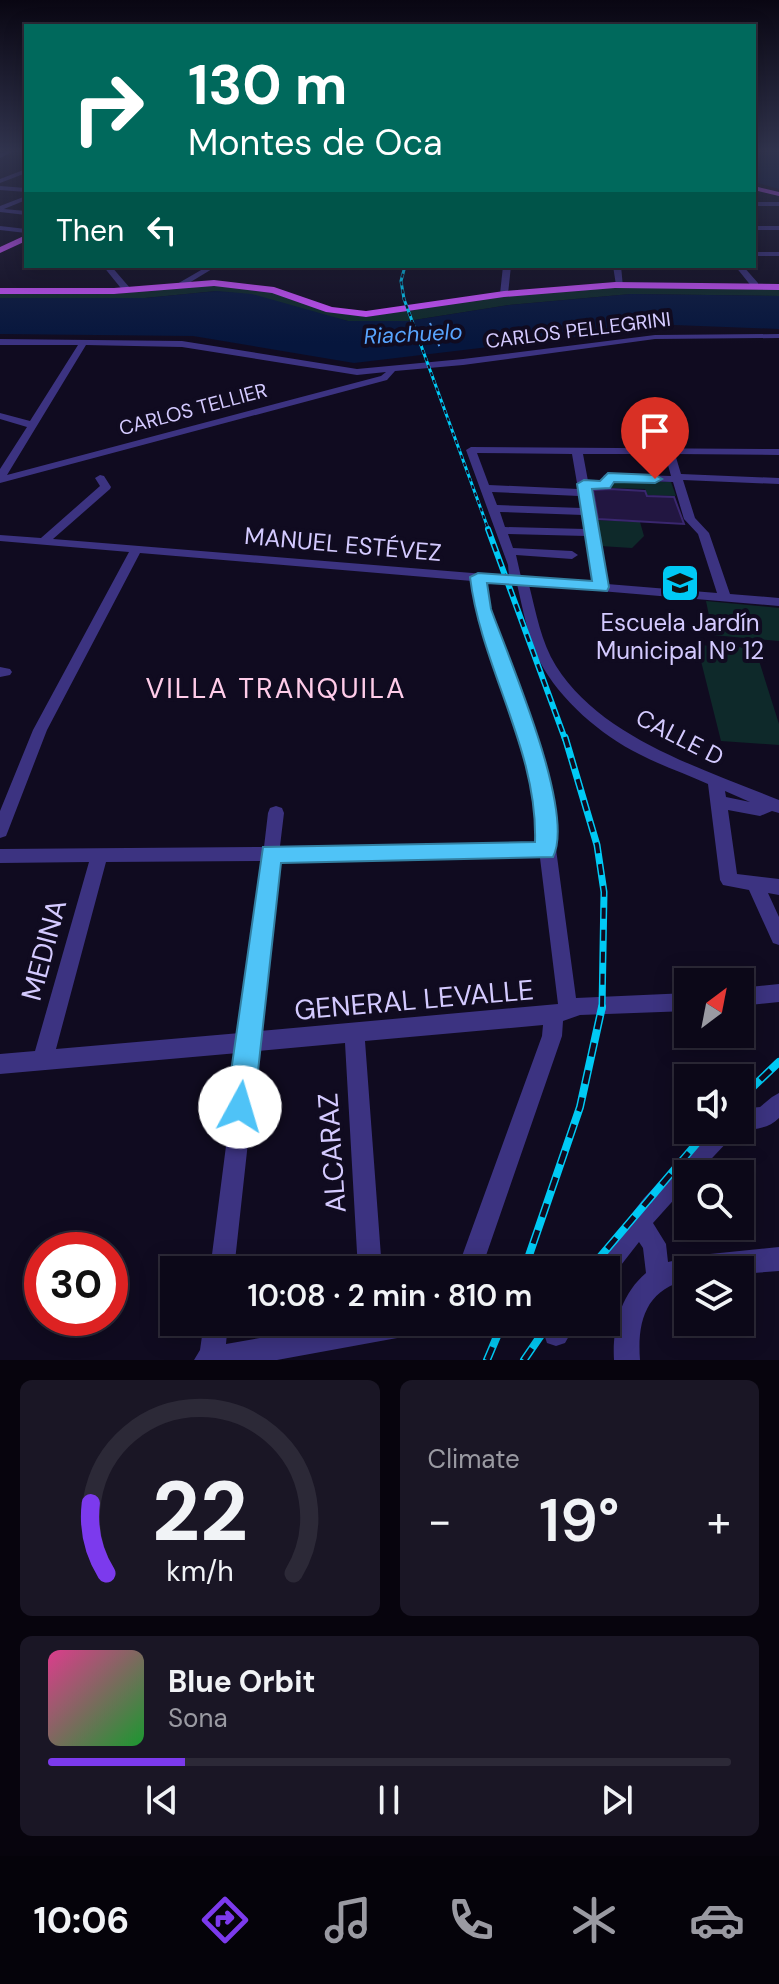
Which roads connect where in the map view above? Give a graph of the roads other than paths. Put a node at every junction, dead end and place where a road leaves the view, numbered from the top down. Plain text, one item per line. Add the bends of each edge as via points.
1 (0, 228) edge
2 (756, 228) edge
3 (779, 228) edge
4 (24, 231) edge
5 (24, 239) edge
6 (0, 250) edge
7 (756, 254) edge
8 (779, 254) edge
9 (109, 268) edge
10 (209, 268) edge
11 (507, 268) edge
12 (617, 268) edge
13 (741, 268) edge
14 (181, 284) junction
15 (620, 285) junction
16 (755, 285) junction
17 (779, 287) edge
18 (127, 290) junction
19 (0, 291) edge
20 (504, 294) junction
21 (779, 336) edge
22 (0, 342) edge
23 (84, 342) junction
24 (391, 369) junction
25 (0, 416) edge
26 (32, 425) junction
27 (577, 451) junction
28 (669, 451) junction
29 (779, 452) edge
30 (100, 478) dead end
31 (678, 478) junction
32 (0, 479) edge
33 (779, 481) edge
34 (484, 488) junction
35 (584, 489) junction
36 (491, 508) junction
37 (589, 512) junction
38 (500, 530) junction
39 (593, 533) junction
40 (0, 538) edge
41 (44, 541) junction
42 (136, 550) junction
43 (508, 551) junction
44 (572, 555) dead end
45 (478, 577) junction
46 (518, 581) junction
47 (601, 587) junction
48 (725, 598) junction
49 (779, 602) edge
50 (716, 782) junction
51 (719, 802) junction
52 (775, 806) edge
53 (276, 813) dead end
54 (0, 831) edge
55 (545, 851) junction
56 (271, 854) junction
57 (0, 856) edge
58 (99, 856) junction
59 (755, 884) junction
60 (779, 887) edge
61 (779, 937) edge
62 (779, 993) edge
63 (754, 996) edge
64 (674, 1003) edge
65 (560, 1012) junction
66 (354, 1033) junction
67 (247, 1044) junction
68 (43, 1060) junction
69 (0, 1064) edge
70 (775, 1108) edge
71 (754, 1115) edge
72 (708, 1144) edge
73 (639, 1223) junction
74 (224, 1256) edge
75 (369, 1256) edge
76 (474, 1256) edge
77 (614, 1256) edge
78 (779, 1259) edge
79 (652, 1284) junction
80 (214, 1336) edge
81 (326, 1336) edge
82 (210, 1360) edge
83 (627, 1360) edge

1 - 4 street
2 - 3 street
5 - 6 main road
7 - 8 street
9 - 18 street
10 - 14 street
11 - 20 street
12 - 15 street
13 - 16 street
14 - 18 main road
14 - 20 main road via 267,288 330,310 359,314
15 - 16 main road
15 - 20 main road
16 - 17 main road
18 - 19 main road
21 - 24 street, CARLOS PELLEGRINI via 655,337
22 - 23 street, CARLOS PELLEGRINI
23 - 24 street, CARLOS PELLEGRINI via 182,344 339,371
23 - 26 street
24 - 32 street, CARLOS TELLIER via 384,378
25 - 26 street
26 - 32 street
27 - 28 street
27 - 34 street, CALLE D via 471,450
27 - 35 street
28 - 29 street
28 - 31 street
30 - 41 street via 106,487
31 - 33 street
31 - 35 street via 608,477 605,485
31 - 48 street
34 - 35 street
34 - 36 street, CALLE D
35 - 37 street
36 - 37 street
36 - 38 street, CALLE D
37 - 39 street
38 - 39 street
38 - 43 street, CALLE D
39 - 47 street
40 - 41 street, MANUEL ESTÉVEZ
41 - 42 street, MANUEL ESTÉVEZ
42 - 45 street, MANUEL ESTÉVEZ
42 - 54 street via 40,730
43 - 44 street
43 - 46 street, CALLE D
45 - 46 street, MANUEL ESTÉVEZ
45 - 55 street via 482,609 537,767 546,819
46 - 47 street, MANUEL ESTÉVEZ
46 - 50 street, CALLE D via 544,653 563,685 625,738
47 - 48 street, MANUEL ESTÉVEZ
48 - 49 street, MANUEL ESTÉVEZ
50 - 51 street
50 - 52 street, CALLE D
51 - 52 street via 760,810
51 - 59 street via 729,880
53 - 56 street
55 - 56 street
55 - 65 street
56 - 58 street
56 - 67 street
57 - 58 street
58 - 68 street, MEDINA
59 - 60 street
59 - 61 street
62 - 63 street
64 - 65 street, GENERAL LEVALLE
65 - 66 street, GENERAL LEVALLE
65 - 76 street
66 - 67 street, GENERAL LEVALLE
66 - 75 street, ALCARAZ
67 - 68 street, GENERAL LEVALLE
67 - 74 street
68 - 69 street, GENERAL LEVALLE
70 - 71 street
72 - 73 street
73 - 77 street
73 - 79 street via 654,1244
78 - 79 street via 681,1271
79 - 83 street via 629,1318
80 - 82 street
81 - 82 street

